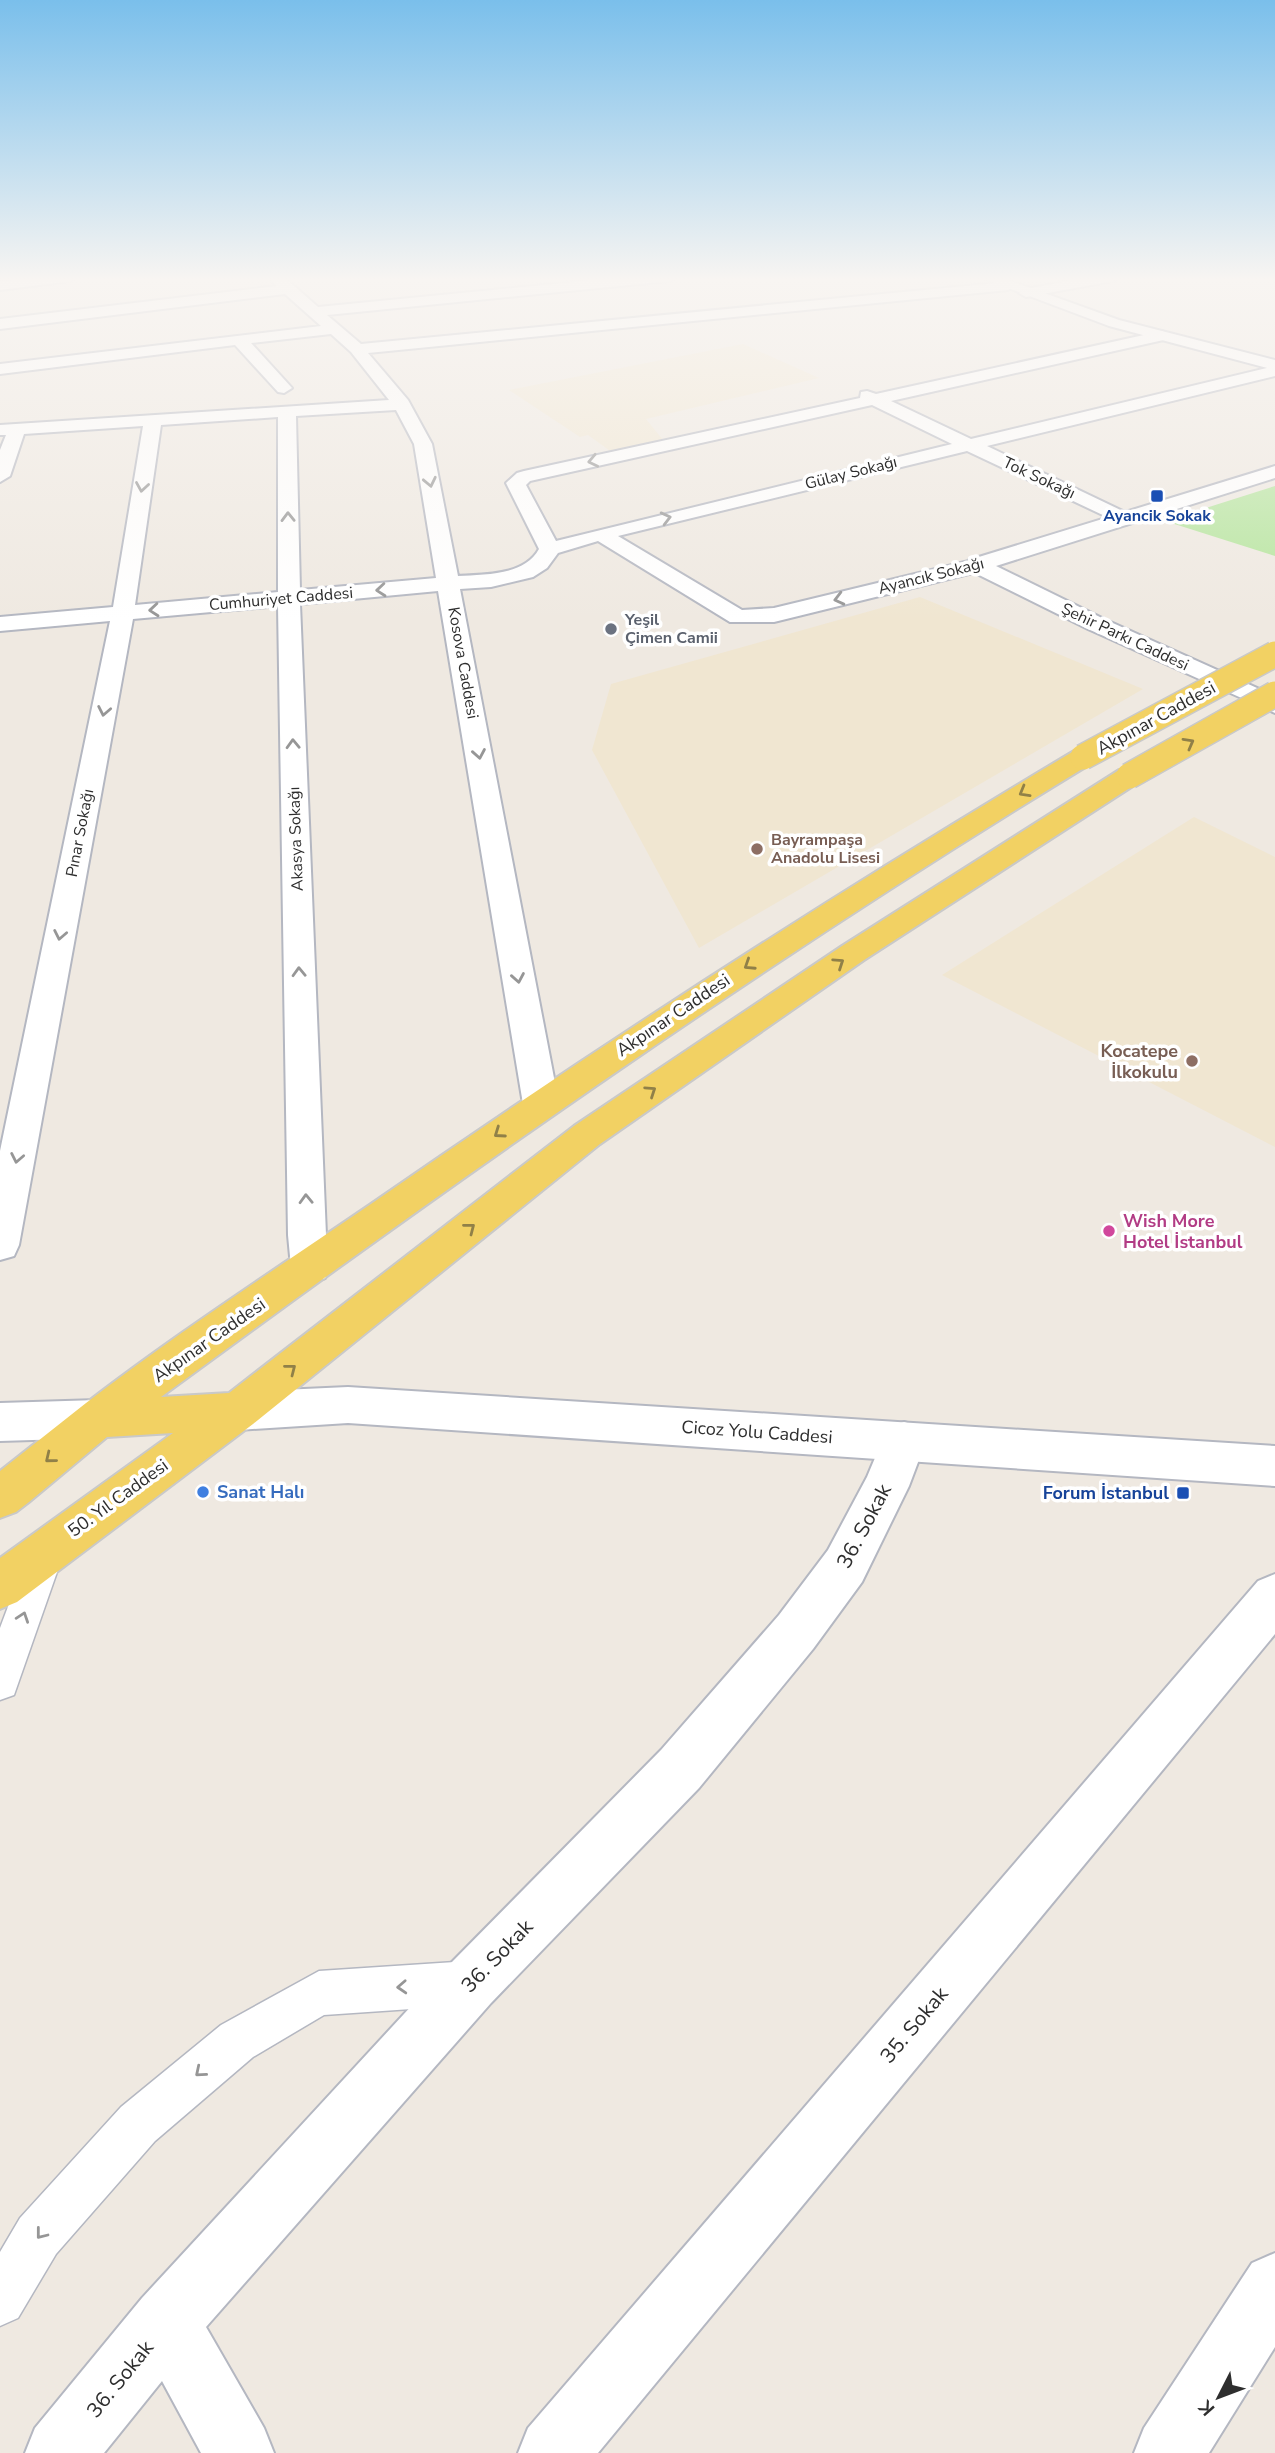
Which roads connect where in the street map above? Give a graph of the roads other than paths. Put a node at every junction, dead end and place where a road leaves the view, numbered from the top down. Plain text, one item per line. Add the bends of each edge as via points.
1 (279, 391) edge
2 (392, 391) edge
3 (858, 391) edge
4 (908, 391) edge
5 (1190, 391) edge
6 (285, 399) junction
7 (874, 399) junction
8 (402, 404) junction
9 (153, 420) junction
10 (8, 430) edge
11 (969, 445) junction
12 (1275, 472) edge
13 (0, 477) edge
14 (1124, 519) junction
15 (600, 534) junction
16 (550, 549) junction
17 (977, 565) junction
18 (449, 584) junction
19 (289, 598) junction
20 (123, 613) junction
21 (0, 624) edge
22 (1275, 654) edge
23 (1275, 694) edge
24 (1275, 705) edge
25 (541, 1104) junction
26 (0, 1245) edge
27 (311, 1267) junction
28 (238, 1411) junction
29 (99, 1419) junction
30 (0, 1422) edge
31 (904, 1441) junction
32 (1275, 1466) edge
33 (0, 1497) edge
34 (46, 1552) junction
35 (0, 1586) edge
36 (1275, 1597) edge
37 (0, 1681) edge
38 (471, 1983) junction
39 (1275, 2287) edge
40 (0, 2300) edge
41 (166, 2322) junction
42 (60, 2453) edge
43 (239, 2453) edge
44 (553, 2453) edge
45 (1169, 2453) edge

1 - 6 street
2 - 8 street, Kosova Caddesi
3 - 7 street, Tok Sokağı
4 - 7 street
5 - 11 street, Gülay Sokağı
6 - 8 street
6 - 9 street
19 -> 6 street, Akasya Sokağı
7 - 11 street, Tok Sokağı
7 -> 16 street via 524,477 516,483 518,491
8 -> 18 street, Kosova Caddesi via 423,444
9 - 10 street
9 -> 20 street, Pınar Sokağı
10 - 13 street
11 - 14 street, Tok Sokağı
15 -> 11 street, Gülay Sokağı
12 - 14 street, Ayancık Sokağı
14 - 17 street, Ayancık Sokağı
15 - 16 street, Gülay Sokağı
17 -> 15 street, Ayancık Sokağı via 775,615 738,617
16 - 18 street, Cumhuriyet Caddesi via 538,566 523,574
17 - 24 street, Şehir Parkı Caddesi
18 -> 19 street, Cumhuriyet Caddesi
18 -> 25 street, Kosova Caddesi
19 -> 20 street, Cumhuriyet Caddesi
27 -> 19 street, Akasya Sokağı
20 - 21 street, Cumhuriyet Caddesi
20 -> 26 street, Pınar Sokağı
22 -> 25 main road, Akpınar Caddesi, bridge via 1011,800 699,997
28 -> 23 main road, Akpınar Caddesi, bridge via 587,1135 853,953 1129,776
25 -> 27 main road, Akpınar Caddesi
27 - 29 main road, Akpınar Caddesi
28 - 29 main road
28 - 31 street, Cicoz Yolu Caddesi via 348,1405
28 - 34 main road, 50. Yıl Caddesi
29 - 30 street
29 -> 33 main road
31 - 32 street, Cicoz Yolu Caddesi
31 - 38 street, 36. Sokak via 845,1566 796,1632 680,1769
34 - 35 main road, 50. Yıl Caddesi
37 -> 34 lane
36 - 44 street, 35. Sokak
38 -> 40 lane via 319,1993 237,2041 138,2124 38,2236
38 - 41 street, 36. Sokak
39 - 45 street
41 - 42 street, 36. Sokak
41 - 43 street

